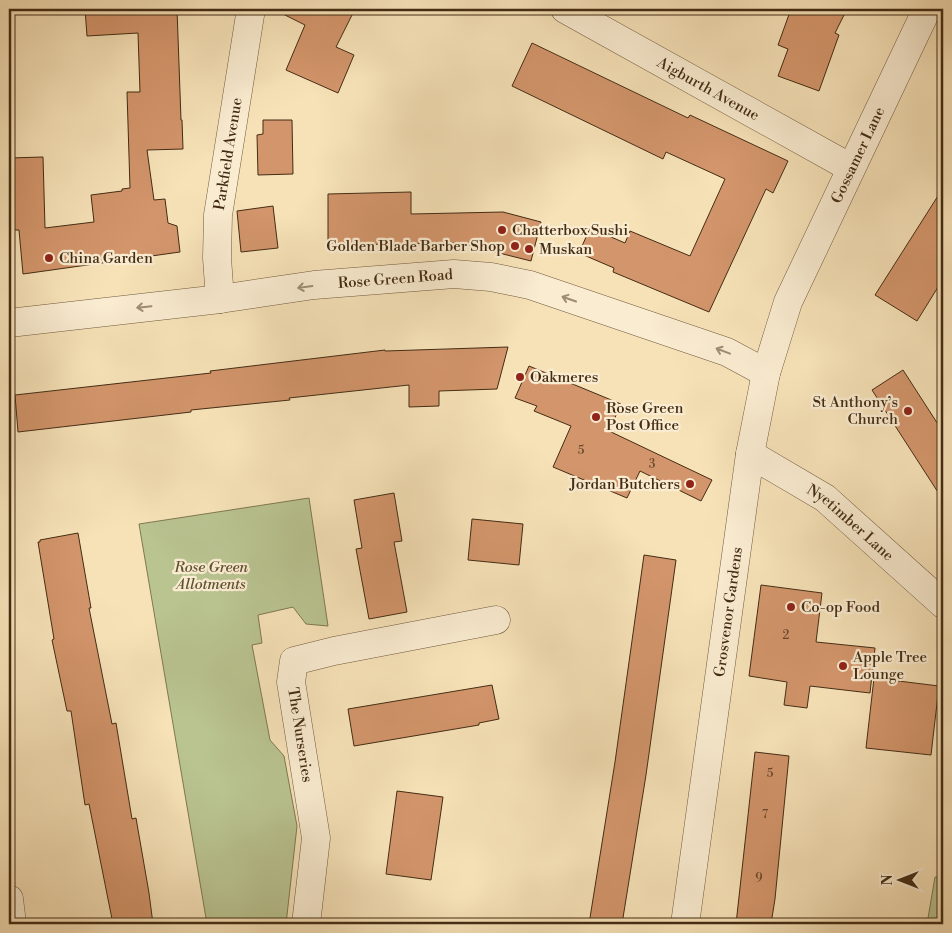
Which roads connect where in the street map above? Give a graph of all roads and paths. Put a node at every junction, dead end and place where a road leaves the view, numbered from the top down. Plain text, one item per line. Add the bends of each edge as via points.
1 (251, 9) edge
2 (565, 9) edge
3 (927, 9) edge
4 (851, 168) junction
5 (220, 299) junction
6 (788, 302) joint
7 (9, 323) edge
8 (766, 373) junction
9 (750, 454) junction
10 (943, 604) edge
11 (496, 620) dead end
12 (9, 899) edge
13 (12, 924) edge
14 (306, 924) edge
15 (685, 924) edge

1 - 5 street, Parkfield Avenue via 218,215
2 - 4 street, Aigburth Avenue
3 - 4 street, Gossamer Lane
4 - 6 street, Gossamer Lane
5 -> 7 street, Rose Green Road
8 -> 5 street, Rose Green Road via 727,352 530,285 491,277 454,274 314,285
6 - 8 street, Grosvenor Gardens
8 - 9 street, Grosvenor Gardens
9 - 10 street, Nyetimber Lane via 825,498
9 - 15 street, Grosvenor Gardens
11 - 14 street, The Nurseries via 294,661 290,682 316,838
12 - 13 street

